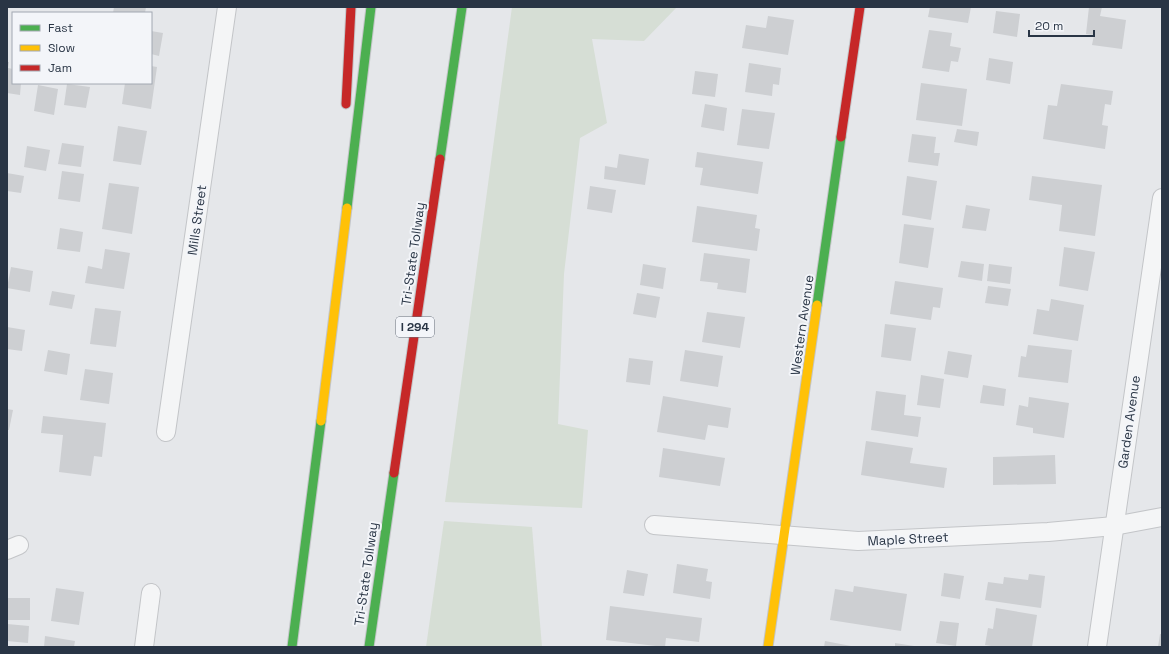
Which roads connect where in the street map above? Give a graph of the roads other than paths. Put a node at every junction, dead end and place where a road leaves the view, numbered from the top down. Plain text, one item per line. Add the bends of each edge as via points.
1 (227, 7) edge
2 (351, 7) edge
3 (371, 7) edge
4 (462, 7) edge
5 (860, 7) edge
6 (345, 112) dead end
7 (347, 128) dead end
8 (351, 168) junction
9 (1162, 198) edge
10 (166, 432) dead end
11 (1162, 517) edge
12 (654, 525) dead end
13 (1114, 526) junction
14 (785, 535) junction
15 (151, 594) dead end
16 (144, 647) edge
17 (292, 647) edge
18 (369, 647) edge
19 (768, 647) edge
20 (1097, 647) edge

1 - 10 street, Mills Street
2 - 6 main road
3 - 8 main road
4 - 18 main road, Tri-State Tollway / I 294
5 - 14 main road, Western Avenue
7 - 8 main road
8 - 17 main road
9 - 13 street, Garden Avenue
11 - 13 street, Maple Street
12 - 14 street, Maple Street
13 - 14 street, Maple Street via 1048,532 858,541
13 - 20 street, Garden Avenue
14 - 19 main road, Western Avenue
15 - 16 street

